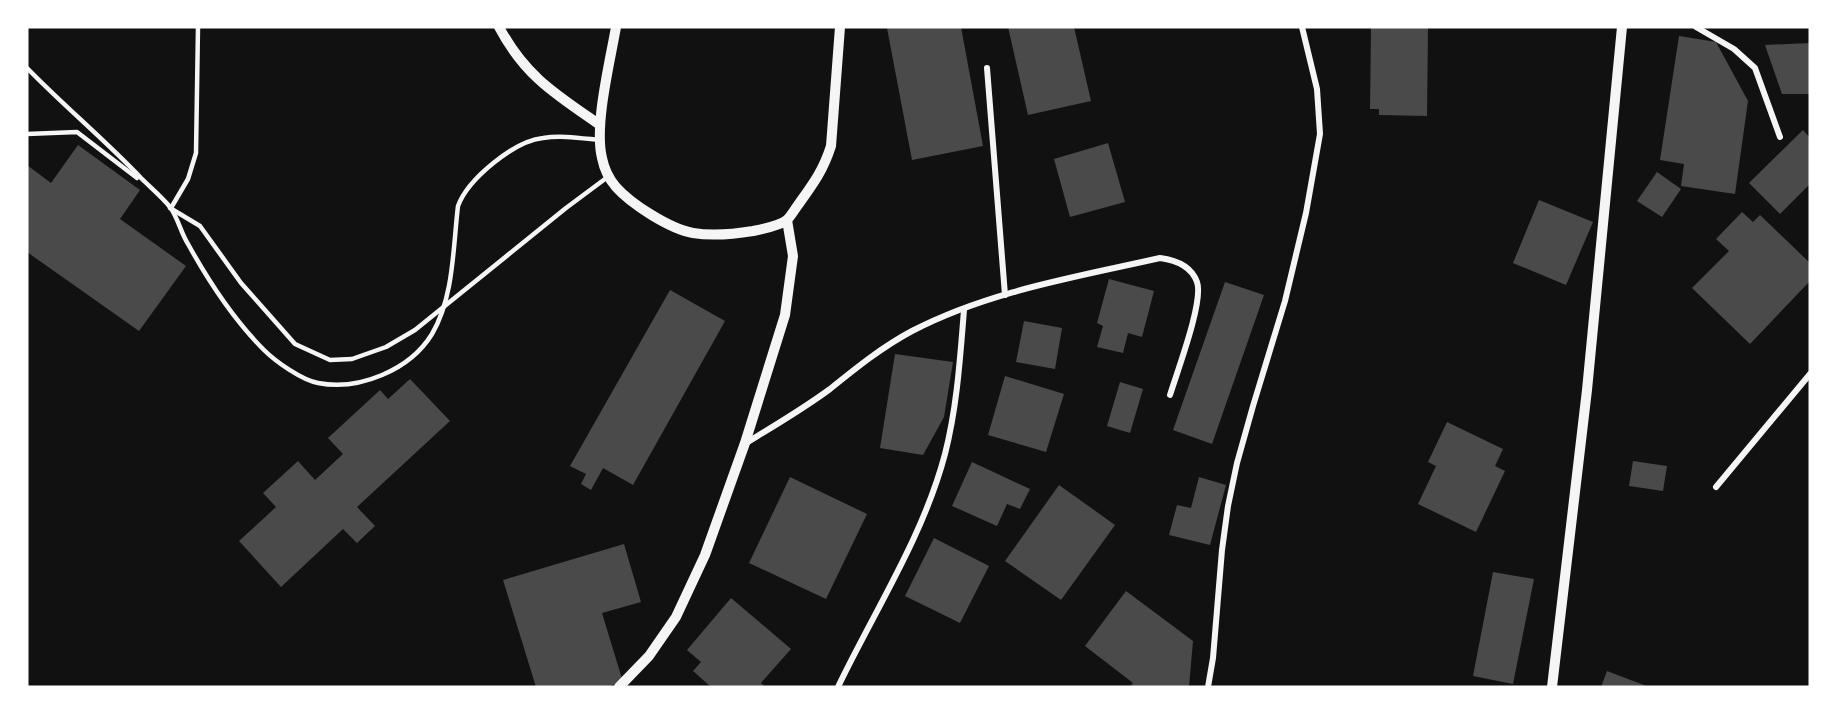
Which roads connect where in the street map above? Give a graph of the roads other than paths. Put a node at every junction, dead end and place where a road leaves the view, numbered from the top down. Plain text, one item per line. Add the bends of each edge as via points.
1 (198, 27) edge
2 (499, 27) edge
3 (616, 27) edge
4 (840, 27) edge
5 (1302, 27) edge
6 (1622, 27) edge
7 (1696, 27) edge
8 (27, 68) edge
9 (987, 68) dead end
10 (600, 125) junction
11 (27, 134) edge
12 (1780, 137) dead end
13 (599, 140) junction
14 (609, 176) junction
15 (171, 208) junction
16 (787, 220) junction
17 (1005, 295) junction
18 (443, 308) junction
19 (964, 310) junction
20 (1810, 374) edge
21 (1170, 395) dead end
22 (745, 443) junction
23 (1716, 487) dead end
24 (619, 687) edge
25 (838, 687) edge
26 (1208, 687) edge
27 (1552, 687) edge

1 - 15 lane via 196,153 188,179
2 - 10 street via 523,66
3 - 10 street
4 - 16 street via 831,146 819,177
5 - 26 street via 1317,89 1320,134 1285,301 1232,484
6 - 27 street via 1587,390
7 - 12 street via 1734,49 1755,68
8 - 15 lane
9 - 17 street
10 - 13 street
11 - 15 lane via 77,132 129,170
13 - 14 street
13 - 18 lane via 532,140 492,165 470,185 458,206
14 - 16 street via 630,199 682,230 744,232
14 - 18 lane
15 - 18 lane via 200,226 242,283 295,344 330,360 352,359 386,347
15 - 18 lane via 210,283 265,351 286,368 316,383 345,386 391,372 416,353 432,334
16 - 22 street via 793,256 785,315
17 - 19 street
17 - 21 street via 1160,258 1187,267 1197,282 1196,309
19 - 22 street via 912,331
19 - 25 street via 955,408 928,506 909,551
20 - 23 street
22 - 24 street via 705,555 676,617 650,656

